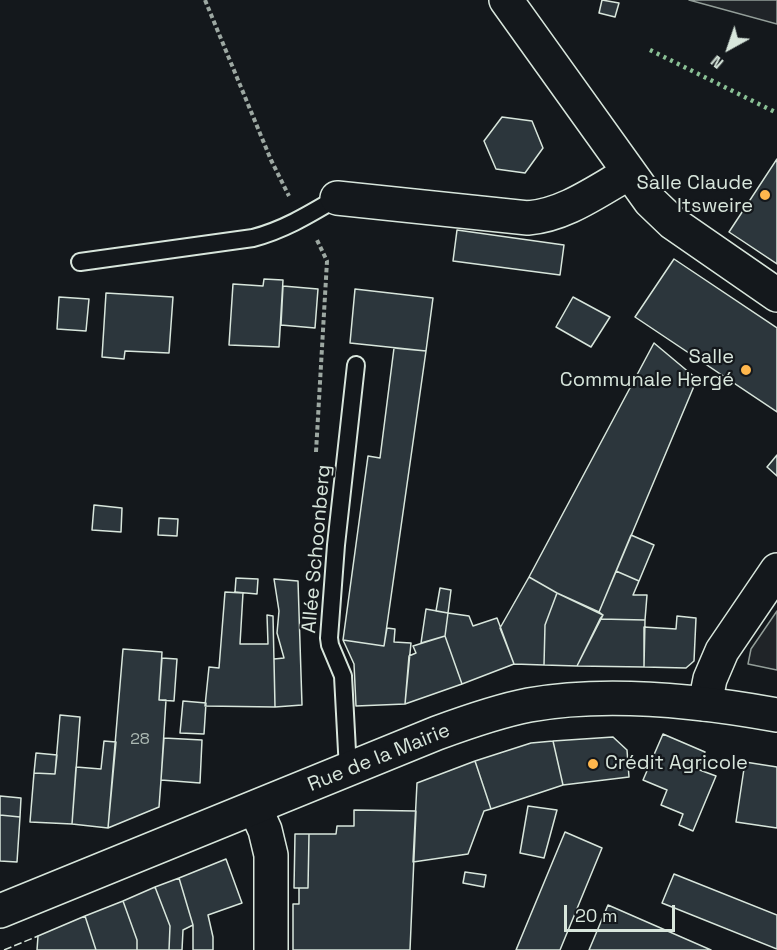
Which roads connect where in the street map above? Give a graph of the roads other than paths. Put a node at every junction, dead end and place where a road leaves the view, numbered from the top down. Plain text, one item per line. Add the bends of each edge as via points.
1 (506, 0) edge
2 (629, 172) junction
3 (337, 198) joint
4 (80, 262) dead end
5 (777, 295) edge
6 (356, 365) dead end
7 (777, 570) edge
8 (705, 704) junction
9 (777, 714) edge
10 (348, 770) junction
11 (255, 808) junction
12 (0, 911) edge
13 (271, 950) edge

1 - 2 street
2 - 3 street via 576,204 540,217
2 - 5 street via 650,201 673,223
3 - 4 lane via 265,234
6 - 10 lane, Allée Schoonberg via 329,638 344,676
7 - 8 street via 722,651
8 - 9 street, Rue de la Mairie
8 - 10 street, Rue de la Mairie via 589,699 528,705 455,726
10 - 11 street, Rue de la Mairie
11 - 12 street, Rue de la Mairie
11 - 13 street via 271,855

